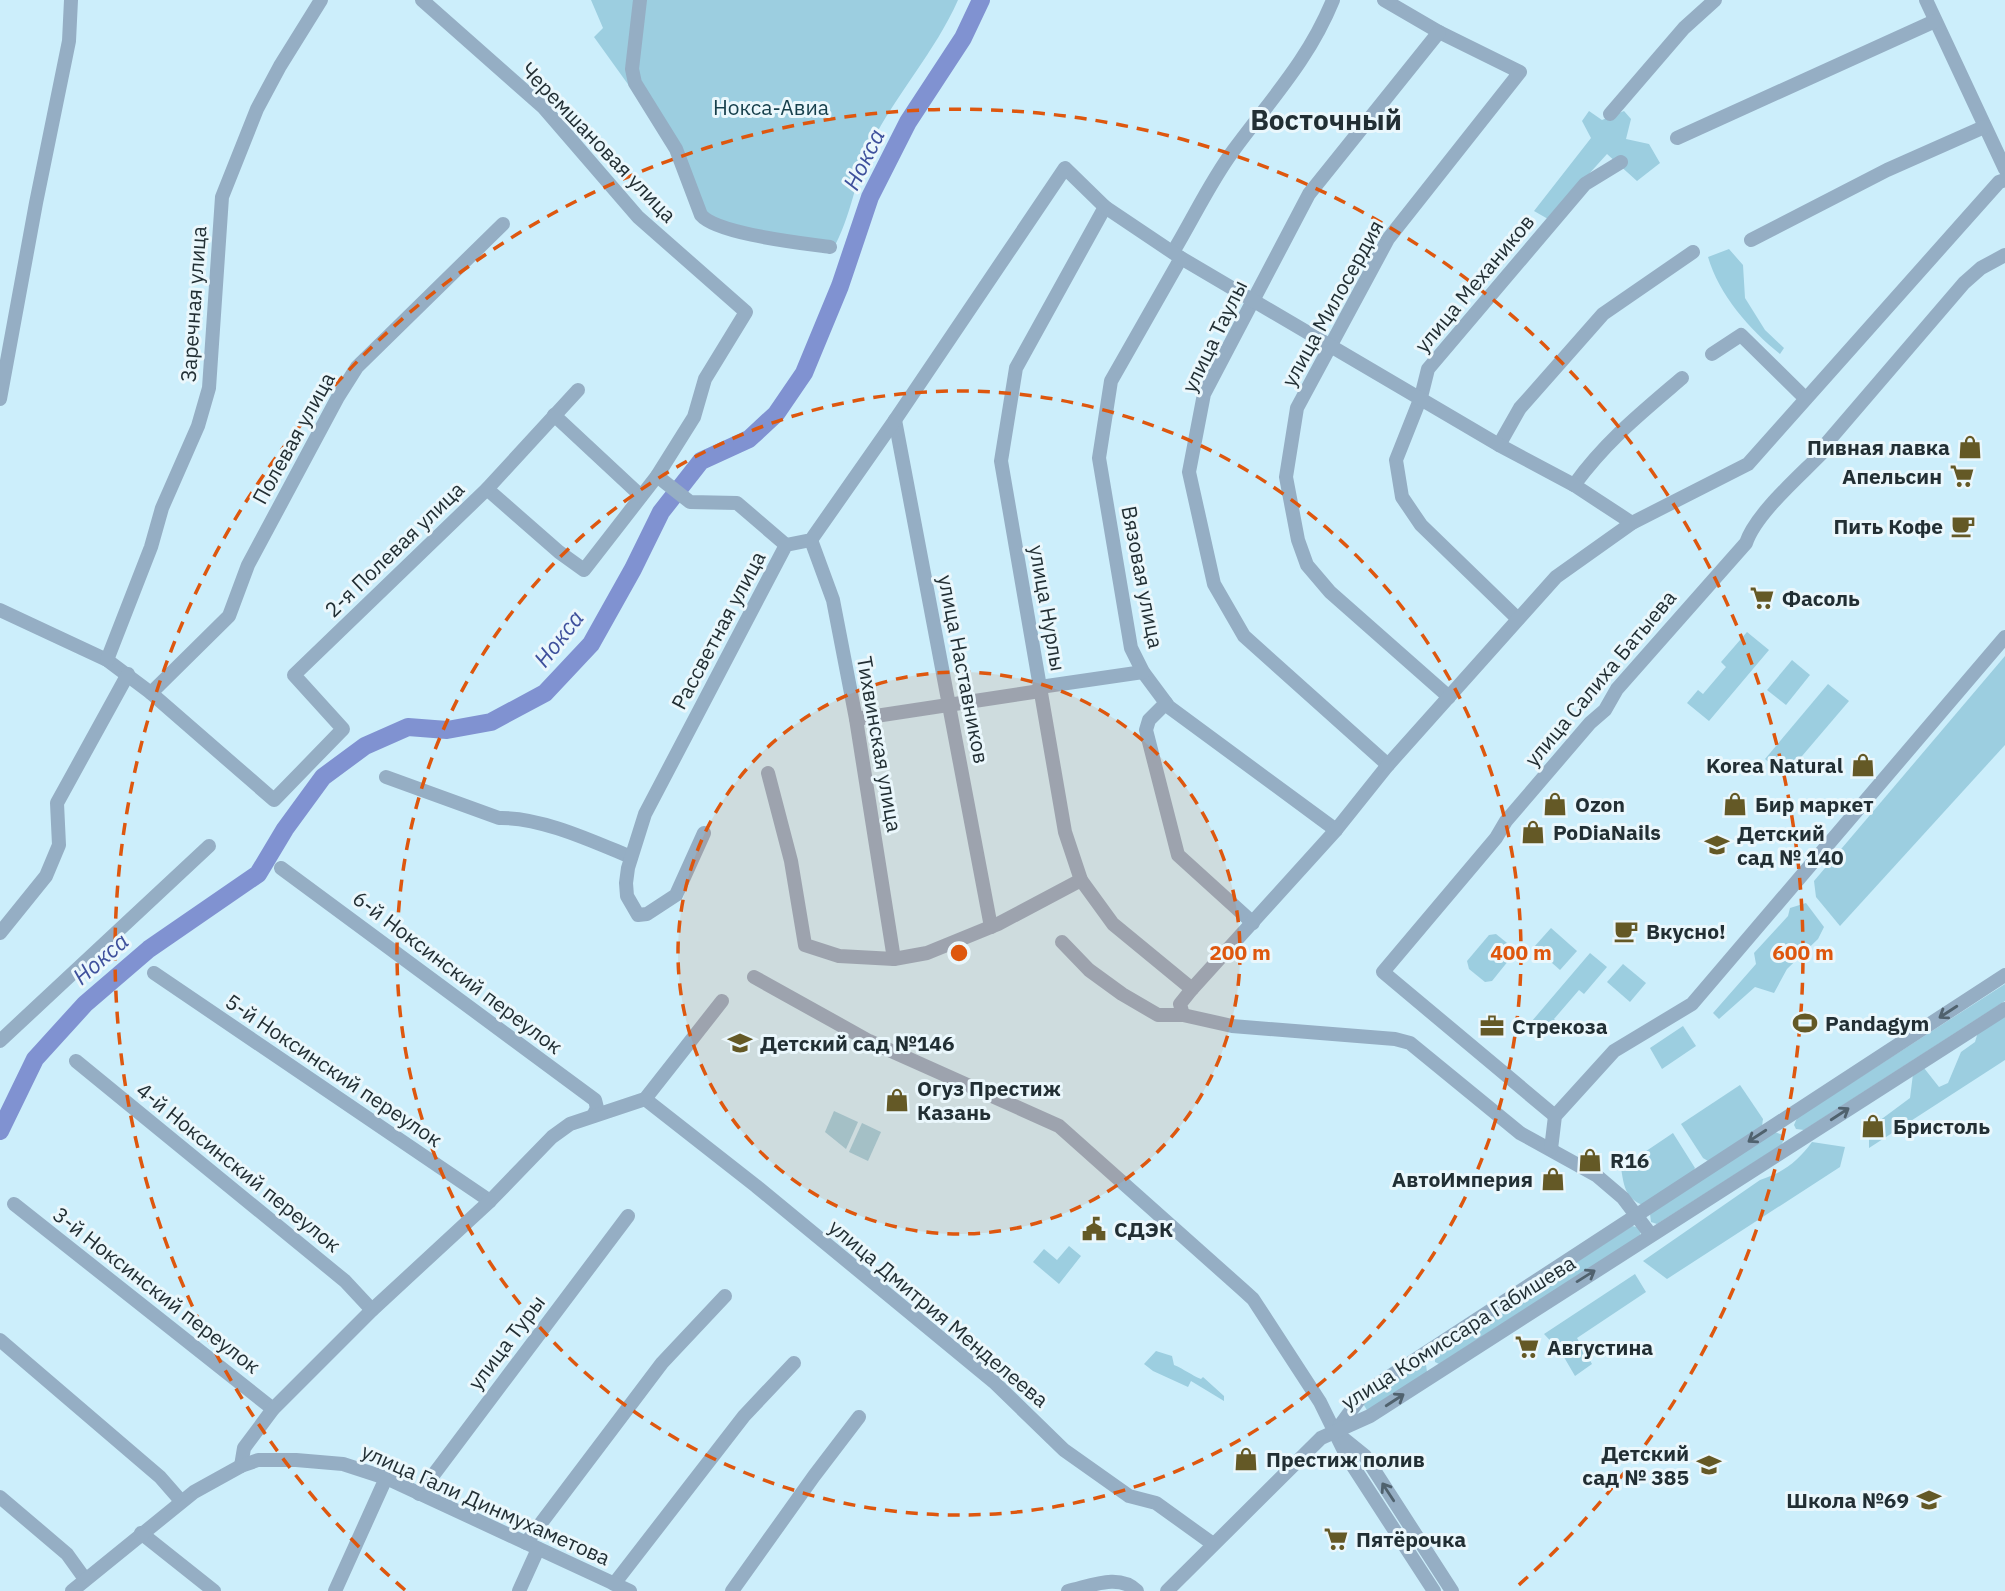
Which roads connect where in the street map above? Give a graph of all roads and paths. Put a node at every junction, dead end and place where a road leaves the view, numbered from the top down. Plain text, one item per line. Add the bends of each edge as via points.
1 (71, 0) edge
2 (321, 0) edge
3 (422, 0) edge
4 (640, 0) edge
5 (1333, 0) edge
6 (1384, 0) edge
7 (1715, 0) edge
8 (1929, 1) edge
9 (1936, 21) junction
10 (1439, 32) junction
11 (1610, 114) dead end
12 (1984, 127) junction
13 (1677, 138) dead end
14 (1621, 162) dead end
15 (2005, 169) edge
16 (2005, 180) edge
17 (1104, 207) junction
18 (503, 224) dead end
19 (1751, 240) dead end
20 (830, 247) dead end
21 (1693, 252) dead end
22 (1177, 255) junction
23 (2005, 255) edge
24 (1254, 301) junction
25 (746, 312) joint
26 (1330, 345) junction
27 (1712, 354) dead end
28 (1682, 378) dead end
29 (578, 390) dead end
30 (1421, 397) junction
31 (1805, 398) junction
32 (0, 399) edge
33 (554, 415) junction
34 (895, 420) junction
35 (1499, 445) junction
36 (657, 476) junction
37 (1574, 485) junction
38 (487, 489) junction
39 (641, 496) junction
40 (1632, 523) junction
41 (811, 540) junction
42 (786, 545) junction
43 (0, 610) edge
44 (1518, 620) junction
45 (2005, 637) edge
46 (107, 660) junction
47 (1143, 672) junction
48 (128, 674) junction
49 (1040, 689) junction
50 (151, 693) junction
51 (1449, 697) junction
52 (1166, 703) junction
53 (950, 706) junction
54 (856, 719) junction
55 (1388, 765) junction
56 (768, 773) dead end
57 (386, 777) dead end
58 (1336, 830) junction
59 (704, 833) dead end
60 (209, 846) dead end
61 (631, 857) junction
62 (281, 868) dead end
63 (1081, 880) junction
64 (1253, 923) junction
65 (991, 927) junction
66 (0, 933) edge
67 (1062, 942) dead end
68 (894, 959) junction
69 (154, 973) dead end
70 (2005, 975) edge
71 (754, 978) dead end
72 (1192, 989) junction
73 (722, 1001) dead end
74 (2005, 1009) edge
75 (1183, 1015) junction
76 (0, 1041) edge
77 (76, 1061) dead end
78 (645, 1099) junction
79 (593, 1116) junction
80 (1556, 1116) junction
81 (1781, 1121) junction
82 (1796, 1143) junction
83 (1551, 1149) junction
84 (490, 1201) junction
85 (14, 1205) dead end
86 (1637, 1213) junction
87 (628, 1216) dead end
88 (1651, 1235) junction
89 (725, 1296) dead end
90 (372, 1310) junction
91 (0, 1340) edge
92 (1422, 1354) junction
93 (794, 1363) dead end
94 (1434, 1374) junction
95 (273, 1409) junction
96 (859, 1417) dead end
97 (1335, 1432) junction
98 (241, 1466) junction
99 (386, 1478) junction
100 (419, 1494) junction
101 (0, 1497) edge
102 (181, 1501) junction
103 (141, 1533) junction
104 (1213, 1544) junction
105 (532, 1546) junction
106 (85, 1579) junction
107 (614, 1584) junction
108 (72, 1591) edge
109 (214, 1591) edge
110 (335, 1591) edge
111 (519, 1591) edge
112 (630, 1591) edge
113 (732, 1591) edge
114 (1068, 1591) edge
115 (1137, 1591) edge
116 (1167, 1591) edge
117 (1434, 1591) edge
118 (1452, 1591) edge

1 - 32 street via 69,41
2 - 46 street, Заречная улица via 257,109 222,197 209,388
3 - 25 street, Черемшановая улица via 542,107 638,217
4 - 20 street via 632,69 635,83 676,149 706,222
5 - 22 street, Вязовая улица via 1299,65 1231,153
6 - 10 street
7 - 11 street via 1684,28
8 - 9 street
9 - 12 street
9 - 13 street
10 - 24 street, улица Таулы via 1309,194
10 - 26 street, улица Милосердия via 1520,72 1388,239
12 - 15 street
12 - 19 street via 1887,170
14 - 30 street, улица Механиков via 1585,184 1428,369
16 - 31 street
17 - 22 street
17 - 34 street via 1065,168
17 - 49 street, улица Нурлы via 1016,368 1001,461
18 - 50 street, Полевая улица via 357,367 248,565 229,616
21 - 35 street via 1603,314 1520,408
22 - 24 street
22 - 47 street, Вязовая улица via 1111,382 1099,458 1131,648
23 - 80 street, улица Салиха Батыева via 1964,283 1617,689 1605,710 1506,821 1383,972
24 - 26 street
24 - 55 street, улица Таулы via 1205,394 1189,472 1214,584 1244,636
25 - 36 street, 2-я Полевая улица via 705,379 694,416
26 - 30 street
26 - 51 street, улица Милосердия via 1297,408 1286,477 1298,540 1307,565 1330,592
27 - 31 street via 1741,335
28 - 37 street via 1615,435
29 - 33 street
30 - 35 street
30 - 44 street, улица Механиков via 1396,460 1402,497 1421,525
31 - 40 street via 1748,464
33 - 38 street
33 - 39 street
34 - 41 street
34 - 53 street, улица Наставников
35 - 37 street
36 - 39 street, 2-я Полевая улица
36 - 42 street via 690,502 737,503
37 - 40 street
38 - 39 street, 2-я Полевая улица via 584,569
38 - 50 street, 2-я Полевая улица via 294,675 343,729 274,800
40 - 44 street via 1556,577
41 - 42 street, Рассветная улица
41 - 54 street, Тихвинская улица via 833,600
42 - 61 street, Рассветная улица via 645,814
43 - 46 street
44 - 51 street
45 - 80 street via 1692,1004 1614,1051
46 - 48 street
47 - 49 street
47 - 52 street, Вязовая улица
48 - 50 street
48 - 66 street via 57,803 59,845 46,876
49 - 53 street
49 - 63 street, улица Нурлы via 1065,832
51 - 55 street
52 - 58 street, Вязовая улица
52 - 64 street via 1149,720 1146,730 1178,855
53 - 54 street
53 - 65 street, улица Наставников
54 - 68 street, Тихвинская улица
55 - 58 street
56 - 68 street via 791,861 805,945 839,956
57 - 61 street via 499,818 516,818
58 - 64 street
59 - 61 street, Рассветная улица via 676,895 647,914 638,915 627,896
60 - 76 street
62 - 79 street, 6-й Ноксинский переулок via 595,1100
63 - 65 street
63 - 72 street, улица Нурлы via 1113,924
64 - 72 street
65 - 68 street via 927,953
67 - 75 street via 1122,994 1158,1015
69 - 84 street, 5-й Ноксинский переулок
70 -> 81 street, улица Комиссара Габишева
71 - 97 street via 869,1041 1059,1126 1253,1299
72 - 75 street via 1180,1004
73 - 78 street
82 -> 74 street, улица Комиссара Габишева
75 - 83 street via 1232,1026 1403,1040 1520,1132
77 - 90 street, 4-й Ноксинский переулок via 345,1281
78 - 79 street
78 - 104 street, улица Дмитрия Менделеева via 994,1382 1064,1450 1129,1496 1156,1503
79 - 84 street via 552,1137
80 - 83 street
81 - 82 street
81 -> 86 street, улица Комиссара Габишева
82 - 88 street, улица Комиссара Габишева
83 - 86 street via 1596,1175
84 - 90 street
85 - 95 street, 3-й Ноксинский переулок
86 - 88 street
86 - 92 street, улица Комиссара Габишева
87 - 100 street, улица Туры
94 -> 88 street, улица Комиссара Габишева
89 - 105 street via 662,1363
90 - 95 street
91 - 102 street via 160,1476
92 - 94 street
92 - 97 street, улица Комиссара Габишева via 1364,1393
93 - 107 street via 744,1416
97 -> 94 street, улица Комиссара Габишева via 1370,1416
95 - 98 street via 244,1448
96 - 113 street
97 - 104 street via 1321,1438
97 - 117 street
118 -> 97 street via 1365,1456
98 - 99 street, улица Гали Динмухаметова via 258,1460 331,1463
98 - 102 street, улица Гали Динмухаметова
99 - 100 street, улица Гали Динмухаметова
99 - 110 street
100 - 105 street, улица Гали Динмухаметова
101 - 106 street via 67,1554
102 - 103 street, улица Гали Динмухаметова
103 - 106 street, улица Гали Динмухаметова
103 - 109 street
104 - 116 street
105 - 107 street, улица Гали Динмухаметова
105 - 111 street
106 - 108 street, улица Гали Динмухаметова
107 - 112 street, улица Гали Динмухаметова
114 - 115 street via 1120,1580

